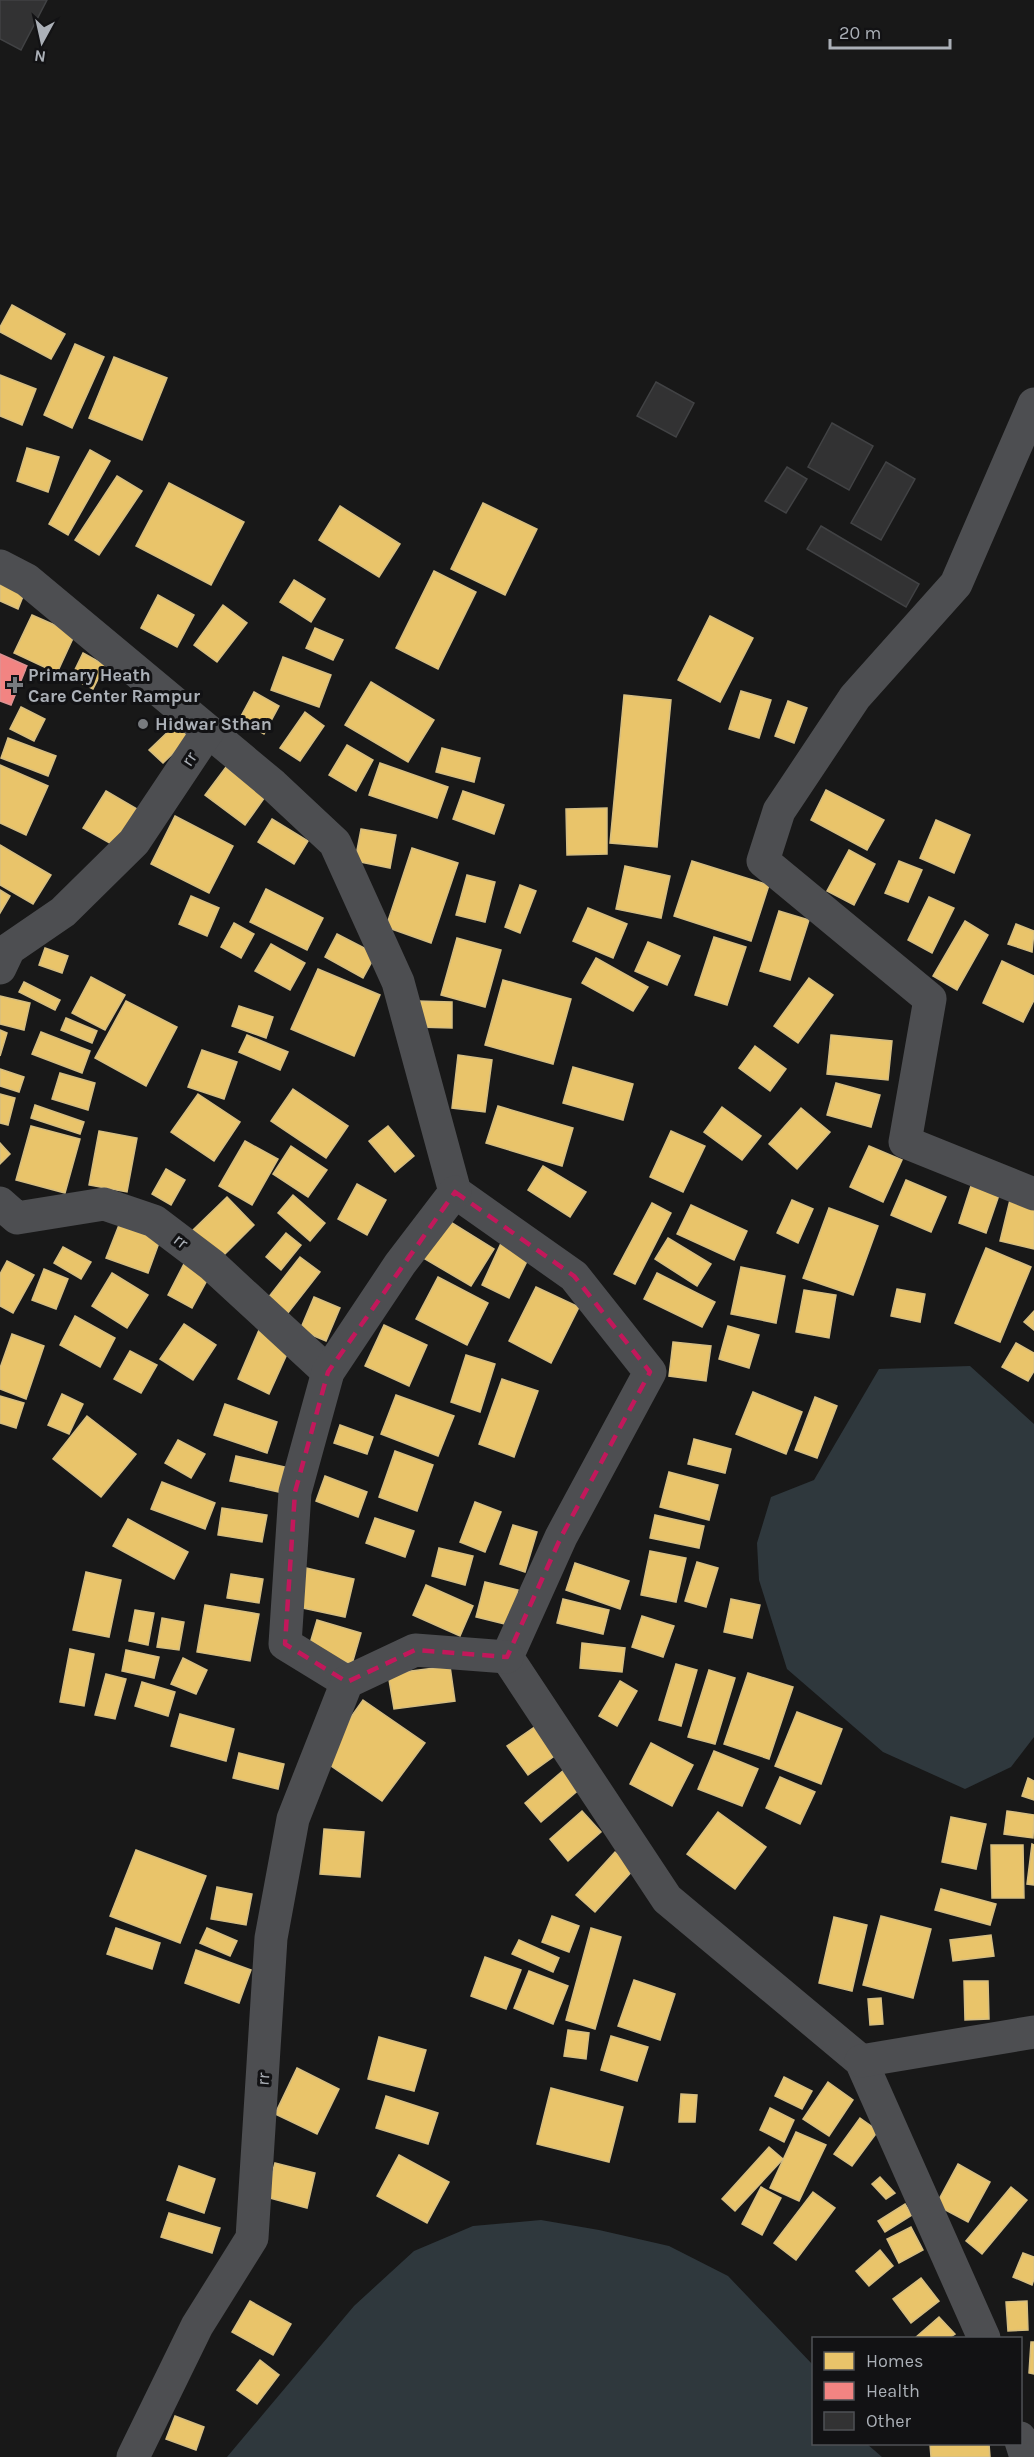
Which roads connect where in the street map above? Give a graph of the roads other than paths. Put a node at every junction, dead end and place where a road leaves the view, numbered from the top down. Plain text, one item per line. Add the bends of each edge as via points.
1 (1034, 404) edge
2 (0, 566) edge
3 (208, 731) junction
4 (0, 968) edge
5 (455, 1192) junction
6 (1034, 1194) edge
7 (0, 1203) edge
8 (328, 1372) junction
9 (507, 1657) junction
10 (347, 1682) junction
11 (1034, 2032) edge
12 (861, 2061) junction
13 (984, 2337) edge
14 (133, 2457) edge

1 - 6 street via 956,584 855,697 779,811 763,861 930,999 905,1142
2 - 3 street via 27,580
3 - 4 street, rr via 134,842 63,912 9,949
3 - 5 street via 335,843 399,982
5 - 8 street via 400,1264
5 - 9 street via 574,1276 650,1372 561,1537
7 - 8 street, rr via 17,1218 104,1204 154,1221 212,1265
8 - 10 street via 295,1492 285,1644
9 - 10 street via 415,1650
9 - 12 street via 667,1899
10 - 14 street, rr via 293,1819 271,1938 252,2238 197,2326
11 - 12 street
12 - 13 street

